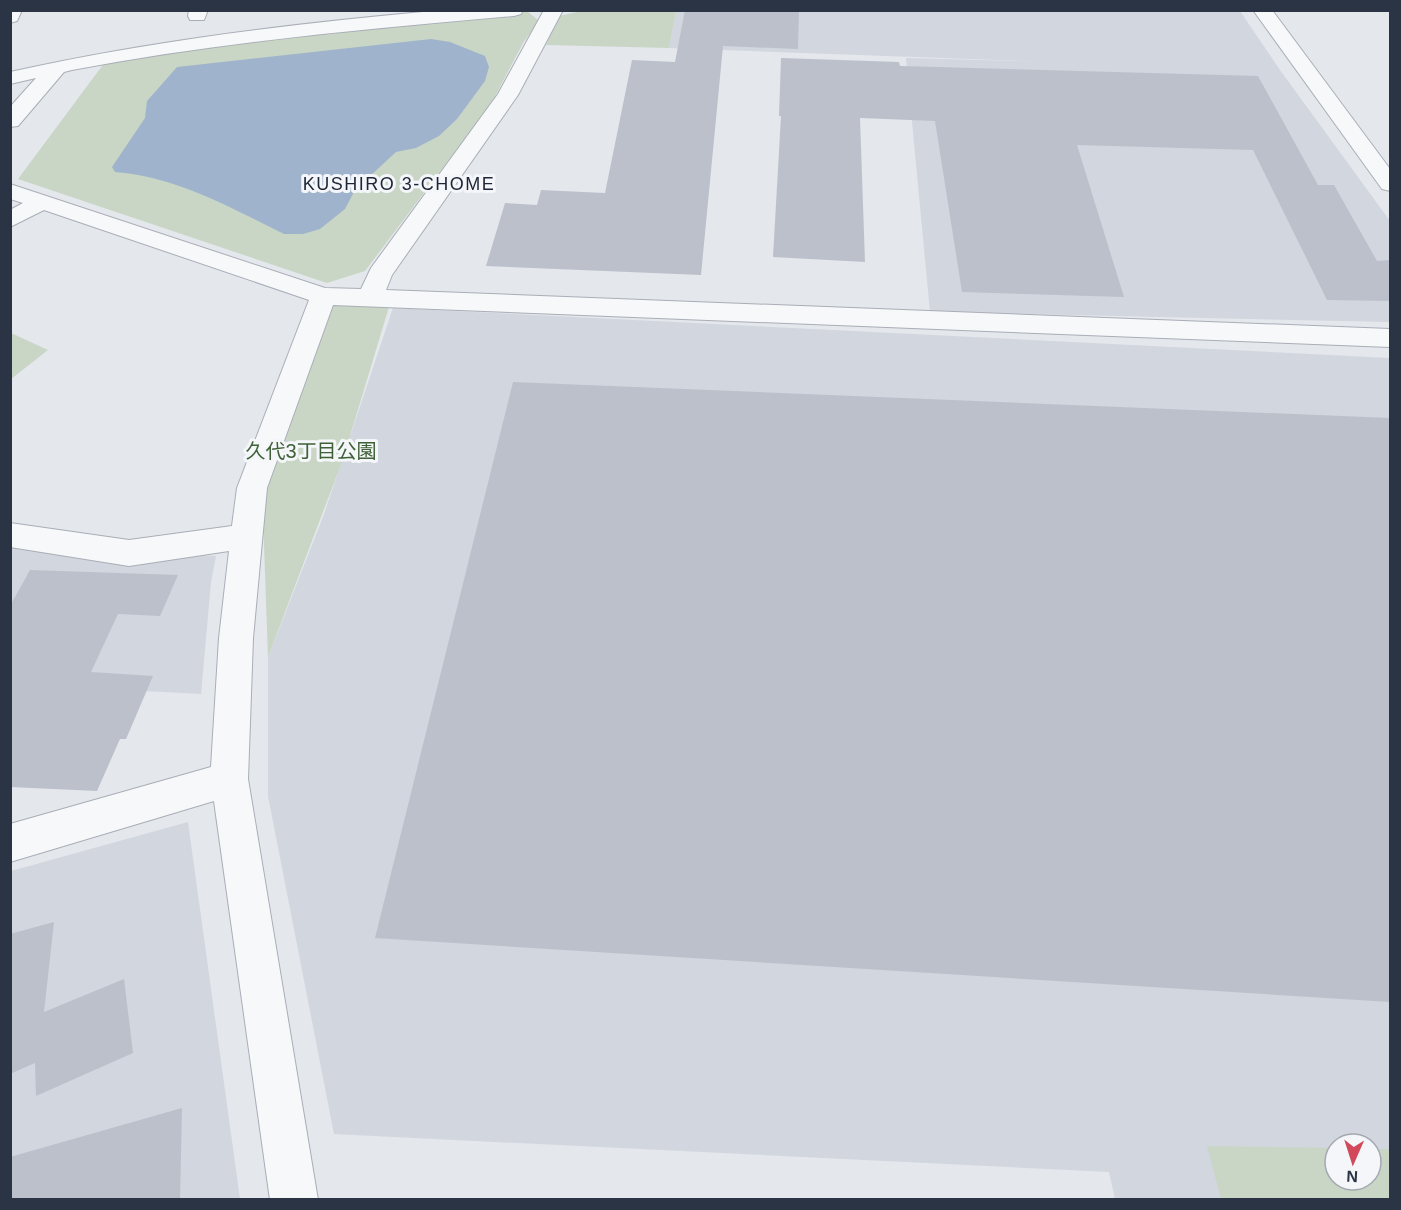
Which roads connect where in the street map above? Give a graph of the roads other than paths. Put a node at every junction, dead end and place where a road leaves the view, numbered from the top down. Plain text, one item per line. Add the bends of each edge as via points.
1 (13, 10) edge
2 (514, 10) edge
3 (554, 10) edge
4 (1262, 10) edge
5 (10, 17) edge
6 (58, 66) junction
7 (10, 78) edge
8 (12, 118) edge
9 (1390, 184) edge
10 (10, 191) edge
11 (44, 201) junction
12 (10, 220) edge
13 (323, 296) junction
14 (370, 297) junction
15 (1390, 338) edge
16 (10, 535) edge
17 (247, 536) junction
18 (230, 779) junction
19 (10, 843) edge
20 (294, 1200) edge

1 - 5 street
2 - 6 street via 311,29
3 - 14 street via 508,95 380,273
4 - 9 street
6 - 7 street
6 - 8 street
10 - 11 street
11 - 12 street
11 - 13 street
13 - 14 street
13 - 17 street via 252,488
14 - 15 street
16 - 17 street via 129,553
17 - 18 street via 236,638
18 - 19 street
18 - 20 street

